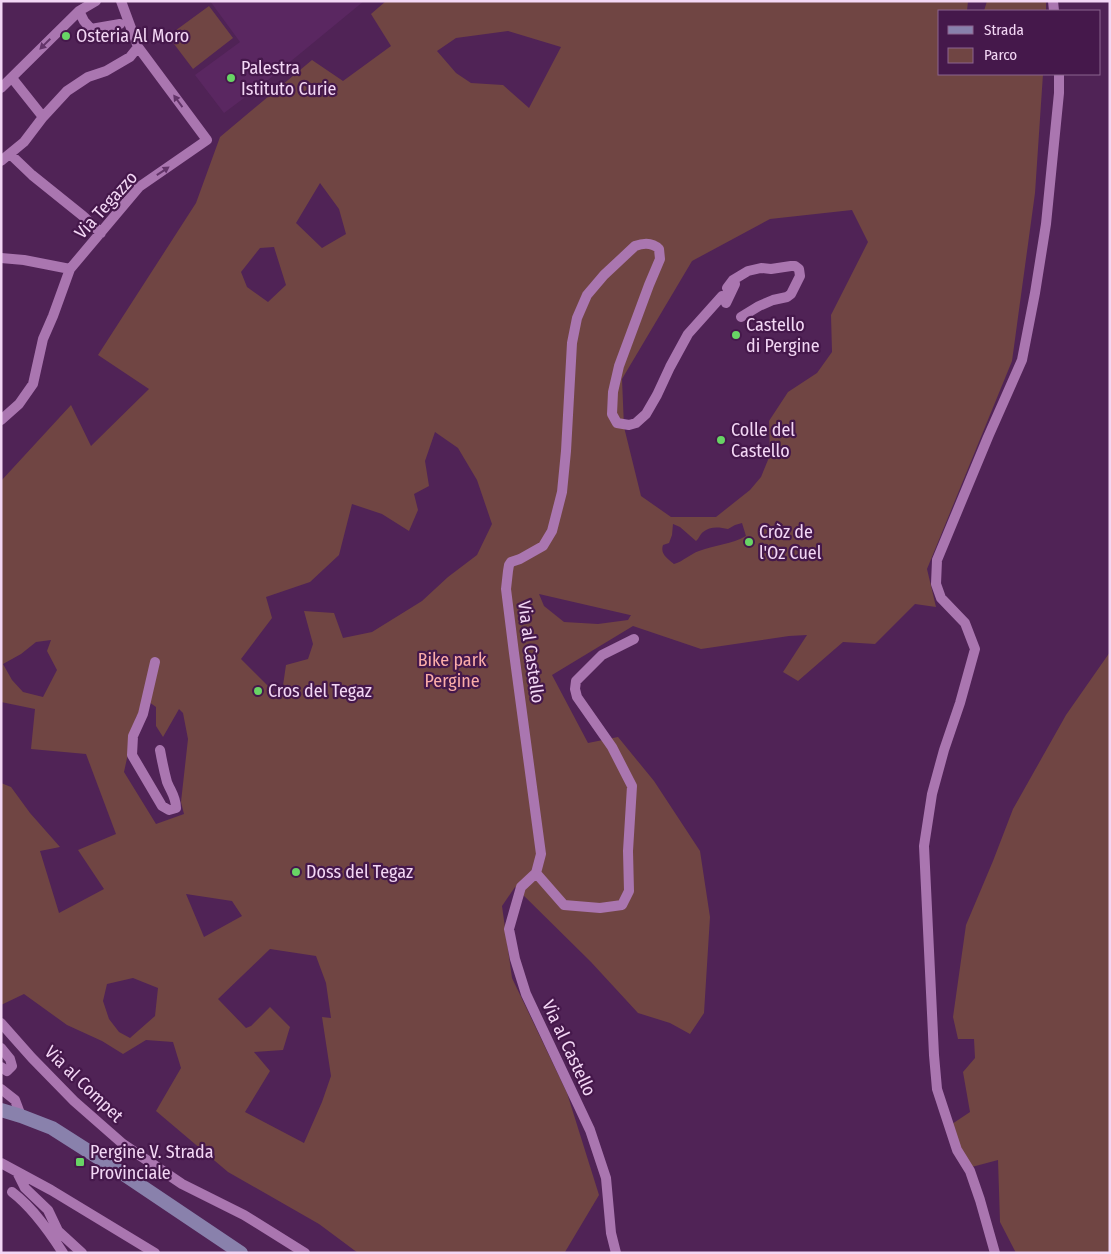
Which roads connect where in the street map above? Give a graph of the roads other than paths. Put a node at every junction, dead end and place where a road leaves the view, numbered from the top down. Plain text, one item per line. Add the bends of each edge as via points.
1 (96, 1) edge
2 (123, 2) edge
3 (78, 11) junction
4 (120, 24) dead end
5 (138, 47) junction
6 (1059, 75) edge
7 (12, 78) junction
8 (1, 88) edge
9 (43, 117) junction
10 (10, 154) junction
11 (1, 161) edge
12 (101, 234) junction
13 (1, 258) edge
14 (70, 269) junction
15 (738, 276) junction
16 (725, 296) junction
17 (742, 317) dead end
18 (1, 420) edge
19 (634, 639) dead end
20 (156, 662) dead end
21 (160, 750) dead end
22 (536, 873) junction
23 (1, 1023) edge
24 (1, 1048) edge
25 (1, 1067) edge
26 (1, 1089) edge
27 (1, 1095) edge
28 (15, 1100) junction
29 (1, 1110) edge
30 (21, 1116) junction
31 (1, 1163) edge
32 (17, 1172) junction
33 (12, 1192) dead end
34 (63, 1253) edge
35 (82, 1253) edge
36 (155, 1253) edge
37 (241, 1253) edge
38 (305, 1253) edge
39 (616, 1253) edge
40 (995, 1253) edge

1 - 3 street
2 - 5 street, Via Tegazzo
3 - 4 street via 91,29
3 -> 7 street
5 - 9 street via 130,57 106,71 88,76
12 -> 5 street, Via Tegazzo via 138,187 206,140
6 - 40 street via 1046,224 1022,360 938,560 936,584 941,598 965,623 975,649 932,794 924,846 934,1055 937,1089 957,1150 970,1171
7 - 8 street
7 - 9 street
9 - 10 street
10 - 11 street
10 - 12 street
12 - 14 street, Via Tegazzo
13 - 14 street
14 - 18 street via 43,339 33,384 19,404
15 - 16 street
15 - 16 street
15 - 17 street via 748,270 791,266 800,274 792,294 766,303
16 - 22 street, Via al Castello via 688,334 646,414 629,425 617,423 612,414 613,392 619,366 660,259 657,246 635,246 604,275 588,295 577,318 572,343 562,492 552,531 543,546 511,562 506,590 542,854
19 - 22 street via 602,655 576,681 575,689 577,697 612,747 632,786 629,891 622,905 600,908 564,905
20 - 21 street via 133,736 132,755 162,806 169,810 176,808 176,799 163,768
22 - 39 street, Via al Castello via 520,887 509,929 515,959 526,994 590,1130 606,1178
23 - 38 street, Via al Compet via 74,1101 123,1144 182,1184 244,1215
24 - 25 street via 12,1066 7,1071
26 - 28 street
27 - 28 street
28 - 30 street
29 - 30 main road
30 - 37 main road via 52,1128
31 - 32 street
32 - 35 street via 25,1188 48,1210 58,1231
32 - 36 street
33 - 34 street via 49,1231

